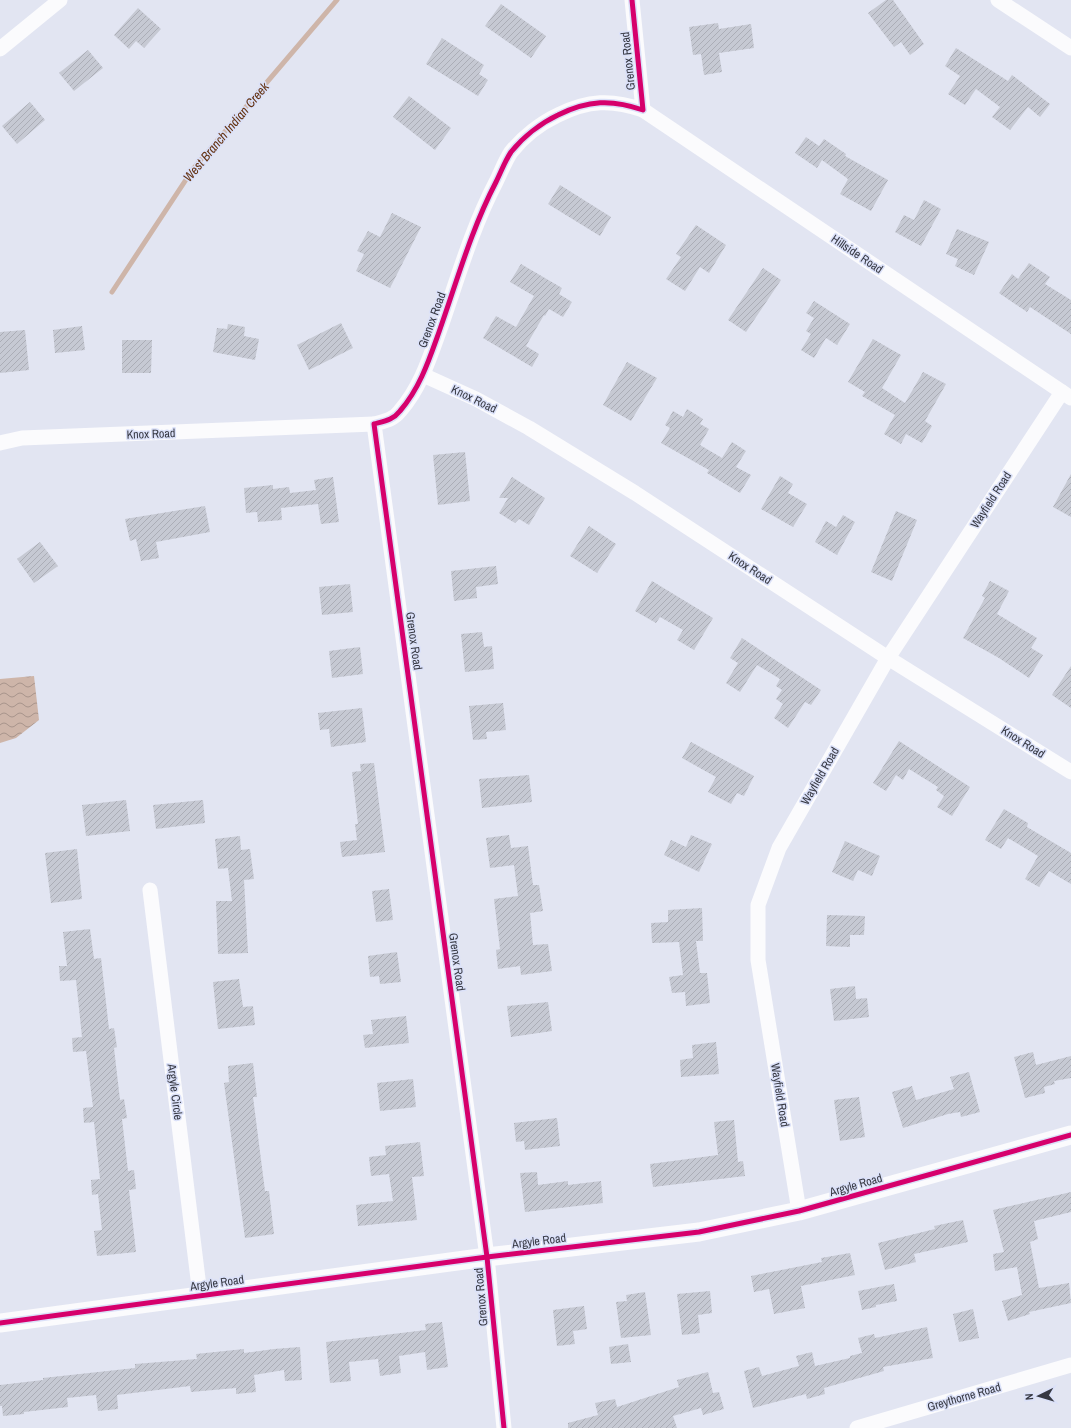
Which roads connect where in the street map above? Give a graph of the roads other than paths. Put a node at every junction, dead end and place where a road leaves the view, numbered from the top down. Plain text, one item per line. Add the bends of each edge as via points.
1 (60, 0) edge
2 (632, 0) edge
3 (998, 0) edge
4 (1071, 48) edge
5 (0, 50) edge
6 (643, 110) junction
7 (423, 376) junction
8 (1066, 395) edge
9 (374, 424) junction
10 (0, 443) edge
11 (888, 658) junction
12 (1071, 772) edge
13 (150, 890) dead end
14 (1071, 1135) edge
15 (799, 1211) junction
16 (487, 1257) junction
17 (200, 1295) junction
18 (0, 1323) edge
19 (1071, 1365) edge
20 (504, 1428) edge
21 (857, 1428) edge

1 - 5 street
2 - 6 street, Grenox Road
3 - 4 street
6 - 7 street, Grenox Road via 624,103 602,101 573,108 549,119 530,133 512,152 483,206 466,248
6 - 8 street, Hillside Road
7 - 9 street, Grenox Road via 400,411 390,420
7 - 11 street, Knox Road via 476,399 535,432 635,493
8 - 11 street, Wayfield Road
9 - 10 street, Knox Road via 22,438
9 - 16 street, Grenox Road
11 - 12 street, Knox Road
11 - 15 street, Wayfield Road via 779,848 758,905 758,960
13 - 17 street, Argyle Circle
14 - 15 street, Argyle Road
15 - 16 street, Argyle Road via 699,1232
16 - 17 street, Argyle Road
16 - 20 street, Grenox Road
17 - 18 street, Argyle Road
19 - 21 street, Greythorne Road

